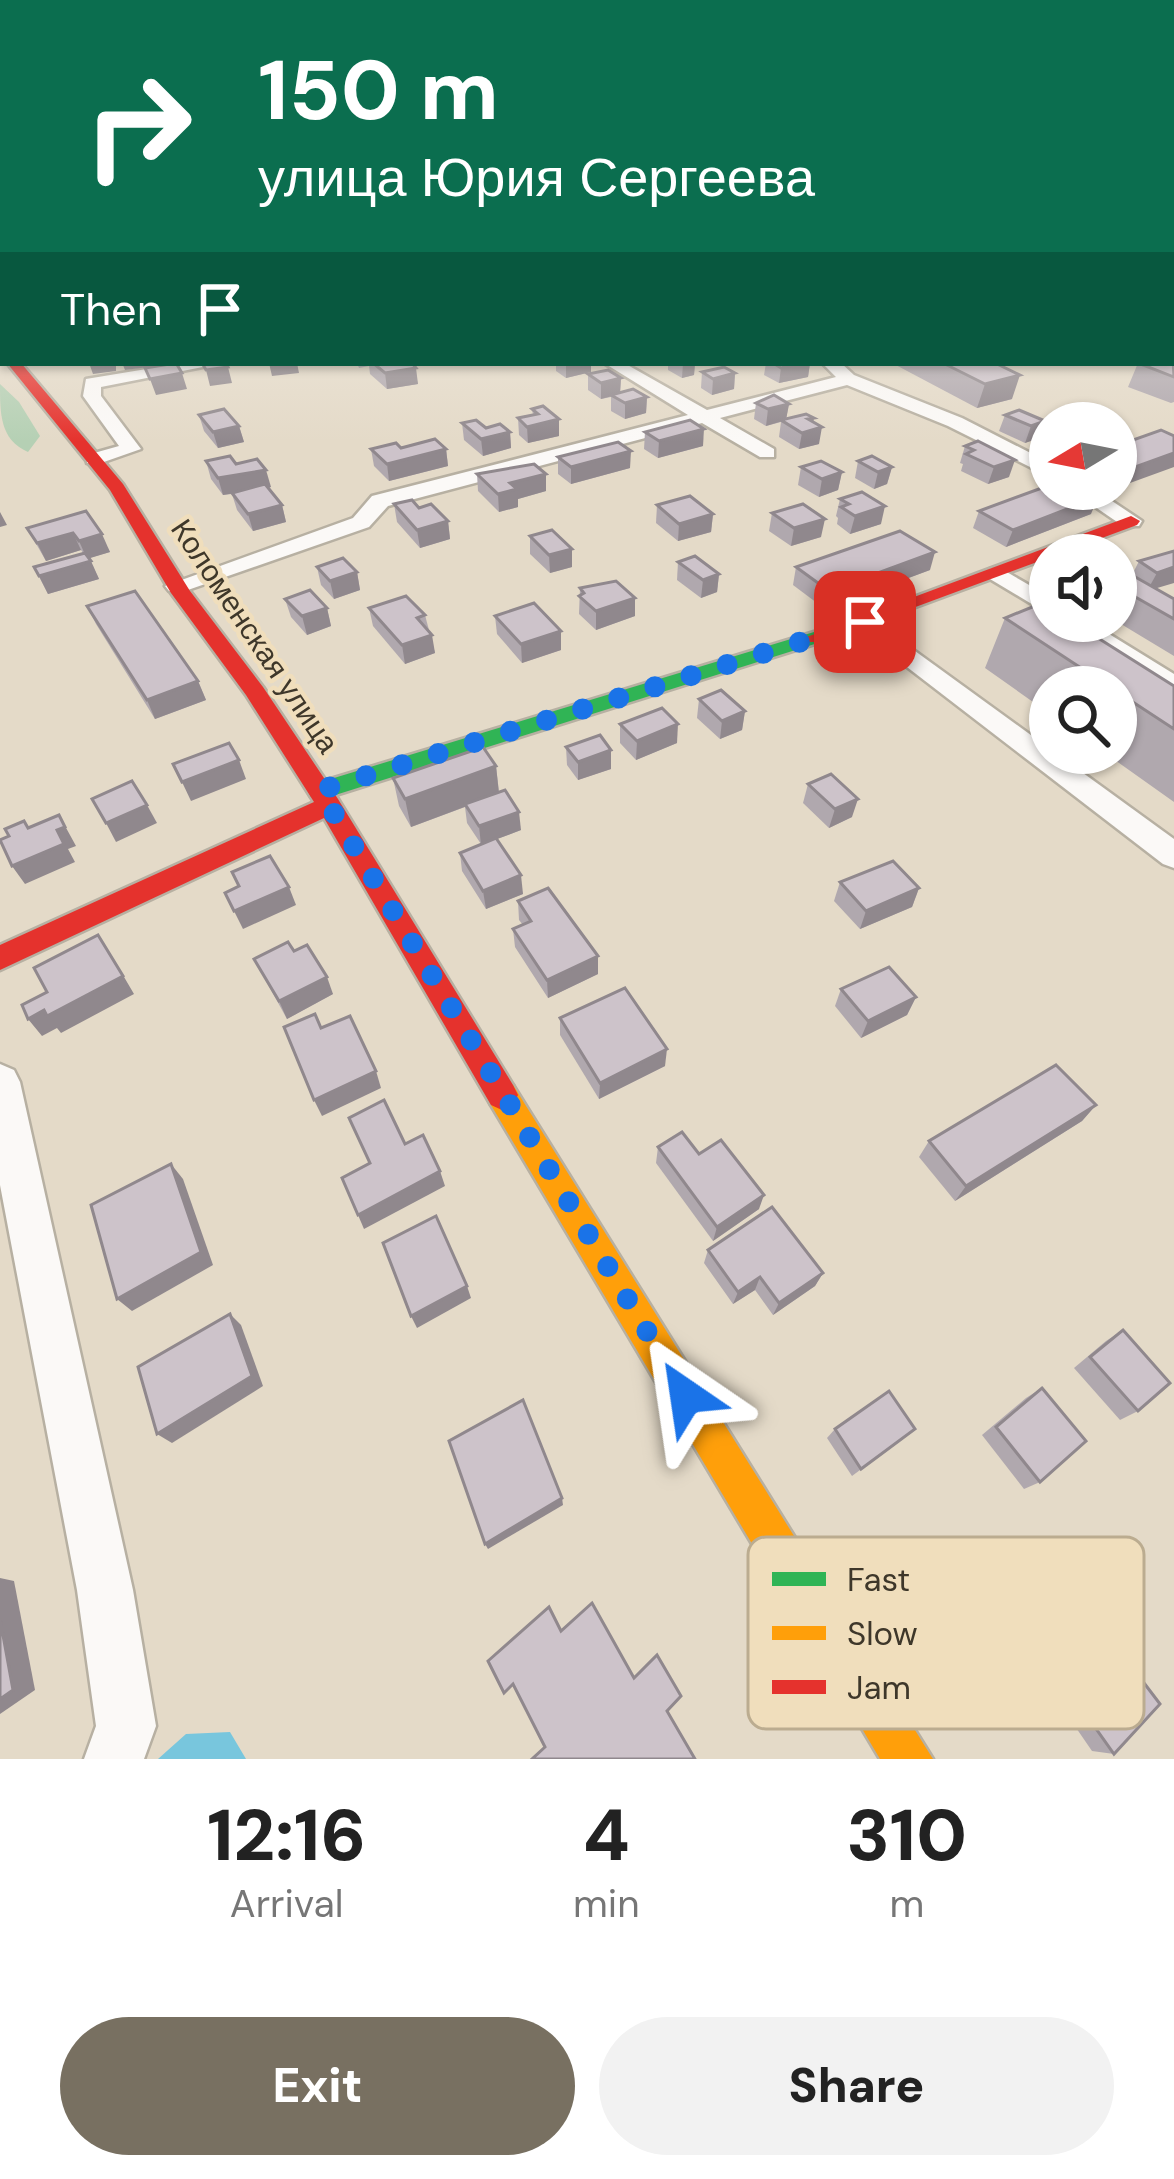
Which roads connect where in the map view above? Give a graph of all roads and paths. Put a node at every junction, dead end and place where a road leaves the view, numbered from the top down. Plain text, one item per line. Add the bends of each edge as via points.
1 (16, 366) edge
2 (197, 366) edge
3 (617, 366) edge
4 (834, 366) edge
5 (848, 379) junction
6 (702, 416) junction
7 (767, 454) dead end
8 (94, 459) junction
9 (1029, 460) edge
10 (1113, 510) edge
11 (1131, 521) joint
12 (998, 574) junction
13 (177, 586) junction
14 (1029, 594) edge
15 (865, 622) junction
16 (1104, 642) edge
17 (1174, 686) edge
18 (325, 798) junction
19 (1174, 856) edge
20 (0, 958) edge
21 (0, 1082) edge
22 (772, 1537) edge
23 (890, 1729) edge
24 (114, 1759) edge
25 (908, 1759) edge

1 - 8 street, Коломенская улица
2 - 8 street via 92,383 92,396 131,449
3 - 6 street
4 - 5 street
5 - 6 street
5 - 9 street
6 - 7 street
6 - 13 street via 380,501 361,522
8 - 13 street, Коломенская улица
10 - 11 street
11 - 12 street
12 - 14 street
12 - 15 street
13 - 18 street, Коломенская улица
15 - 18 street
15 - 19 street
16 - 17 street
18 - 20 street
18 - 22 street, Коломенская улица
21 - 24 street via 105,1590 126,1726
23 - 25 street, Коломенская улица

